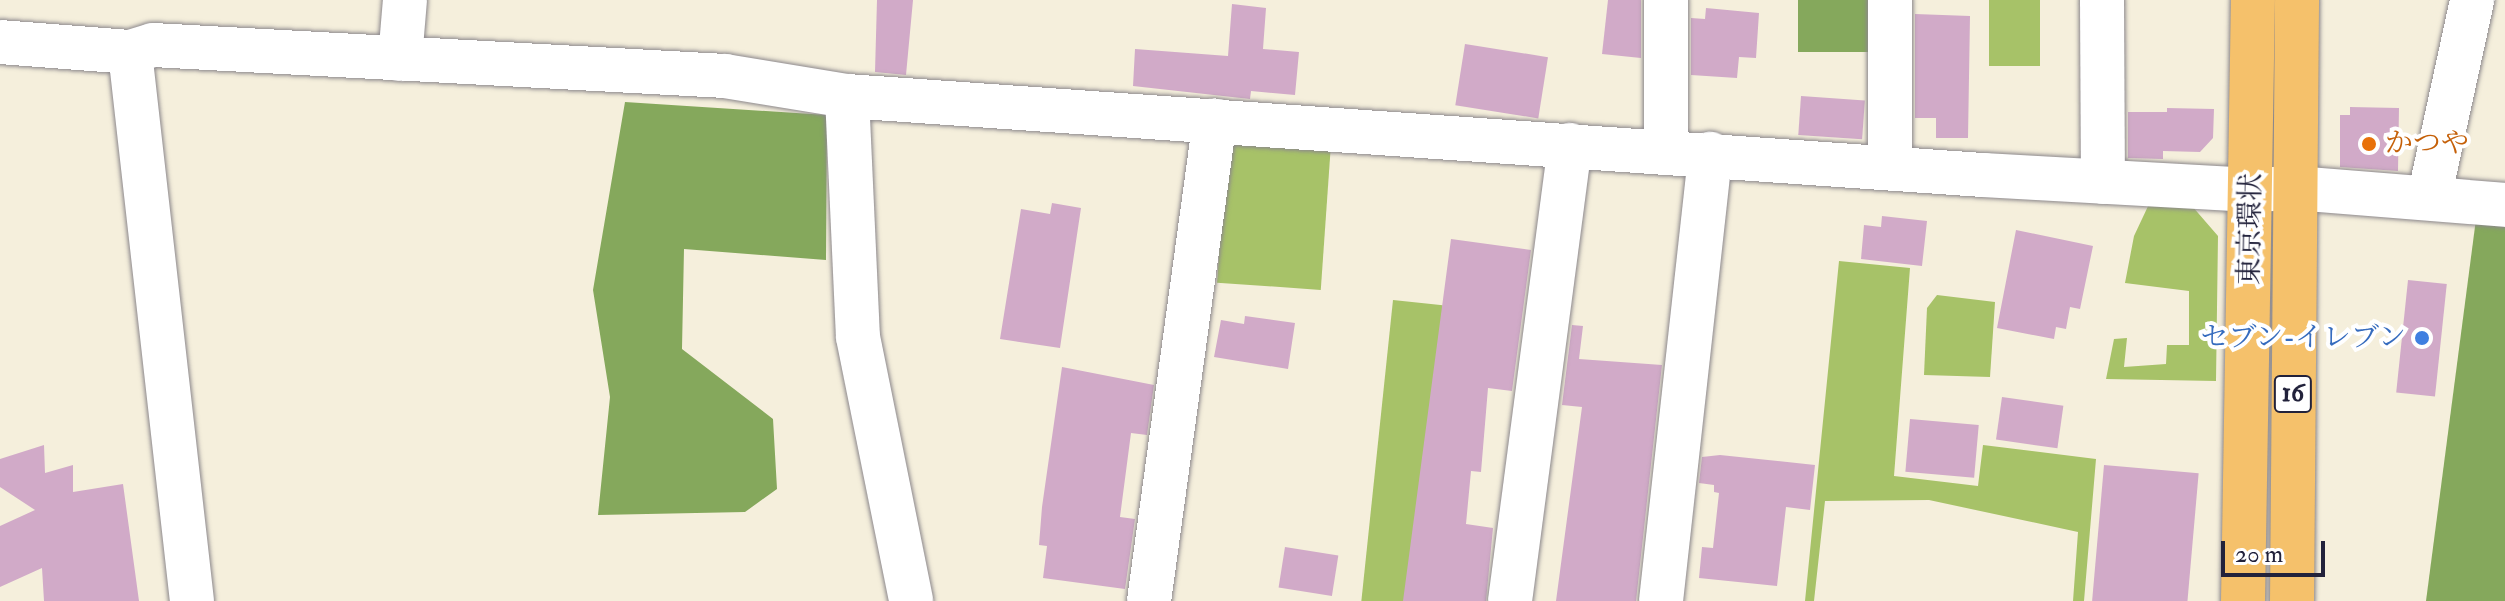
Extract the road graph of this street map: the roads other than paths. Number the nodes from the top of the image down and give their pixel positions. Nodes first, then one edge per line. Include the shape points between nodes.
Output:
1 (405, 0) edge
2 (1666, 0) edge
3 (1890, 0) edge
4 (2102, 0) edge
5 (2253, 0) edge
6 (2297, 0) edge
7 (2472, 0) edge
8 (0, 42) edge
9 (130, 52) junction
10 (400, 59) junction
11 (847, 96) junction
12 (1215, 121) junction
13 (1570, 145) junction
14 (1666, 151) junction
15 (1710, 154) junction
16 (1890, 168) junction
17 (2103, 182) junction
18 (2274, 189) junction
19 (2429, 198) junction
20 (2505, 205) edge
21 (192, 601) edge
22 (911, 601) edge
23 (1149, 601) edge
24 (1510, 601) edge
25 (1661, 601) edge
26 (2243, 601) edge
27 (2292, 601) edge

1 - 10 street
2 - 14 street
3 - 16 street
4 - 17 street
5 - 18 highway, 東京環状 / 16
6 - 18 highway, 東京環状 / 16
7 - 19 street
8 - 9 street
9 - 10 street via 153,45
9 - 21 street
10 - 11 street via 725,76
11 - 12 street
11 - 22 street via 858,337
12 - 13 street
12 - 23 street
13 - 14 street
13 - 24 street
14 - 15 street
15 - 16 street
15 - 25 street
16 - 17 street
17 - 18 street
18 - 19 street
18 - 26 highway, 東京環状 / 16
18 - 27 highway, 東京環状 / 16
19 - 20 street

